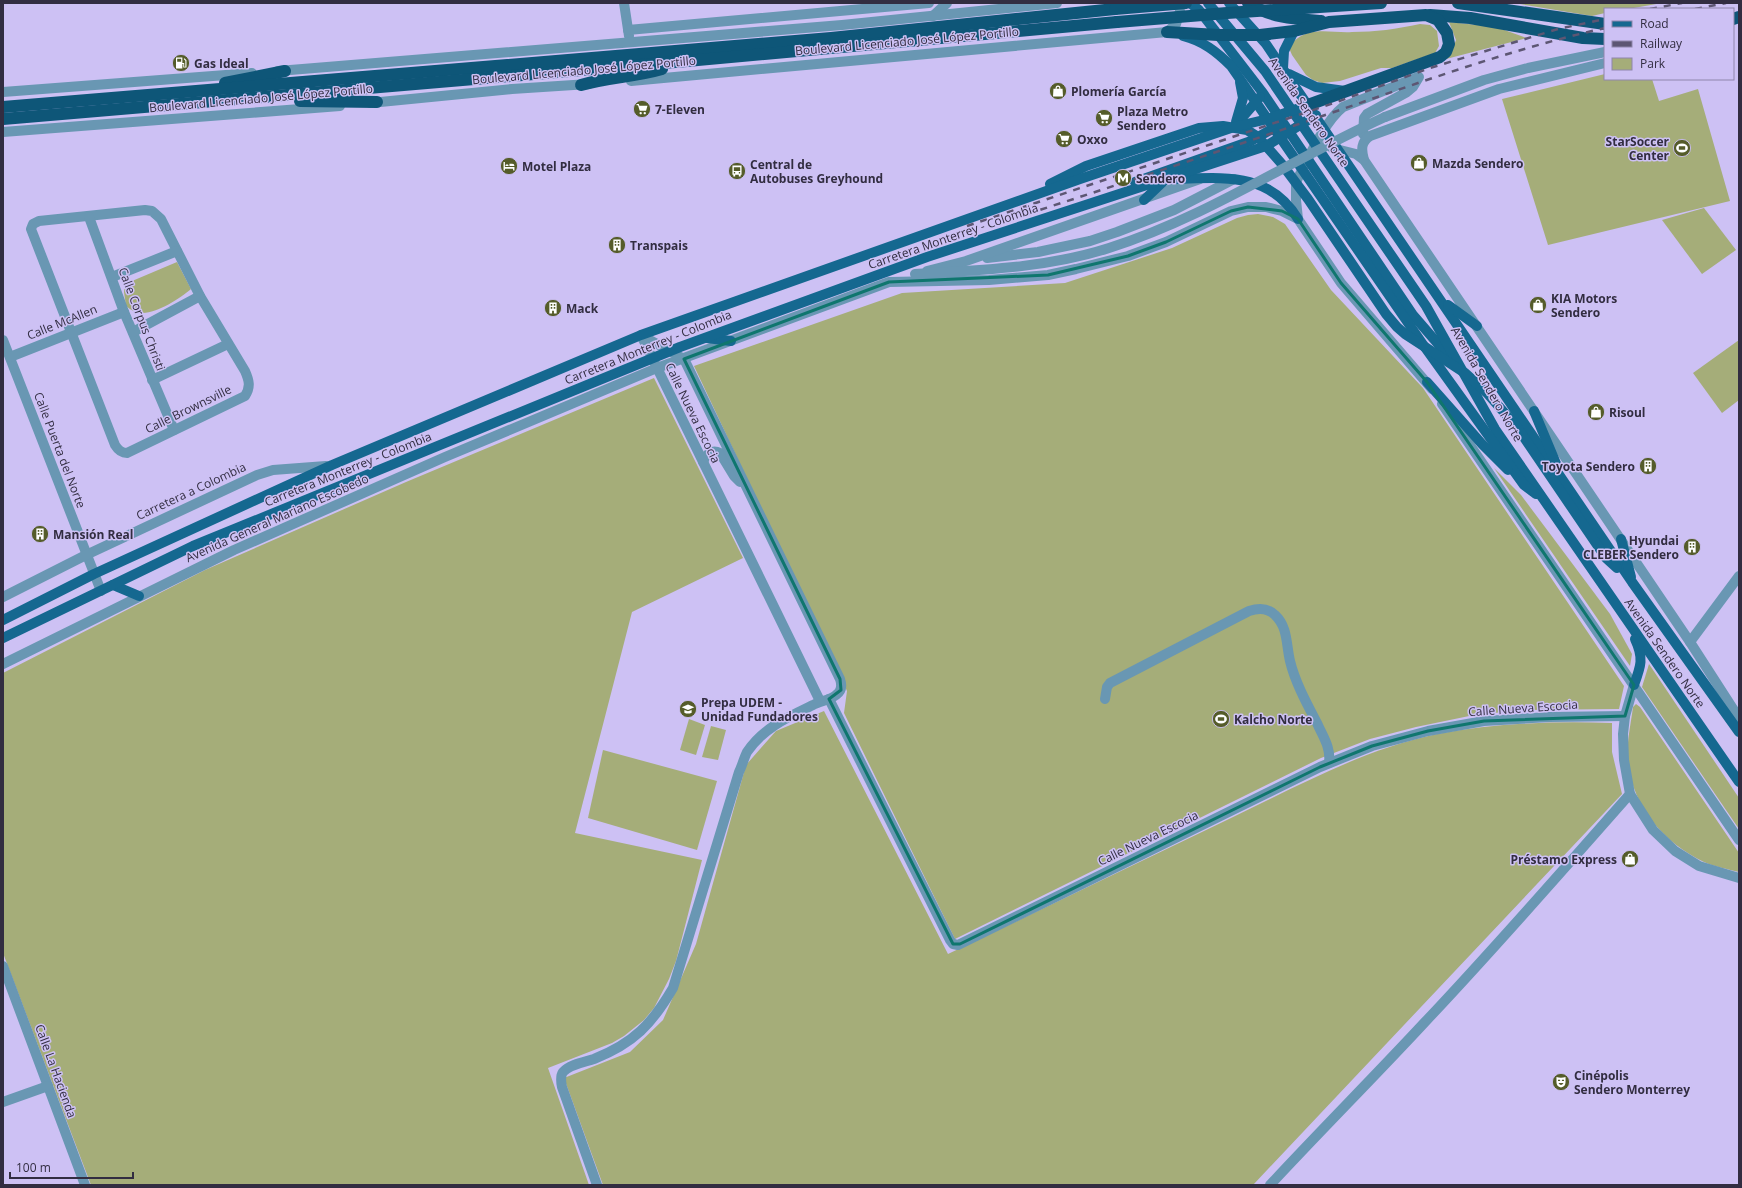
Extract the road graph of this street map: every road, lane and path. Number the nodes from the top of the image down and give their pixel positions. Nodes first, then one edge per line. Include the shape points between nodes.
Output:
1 (624, 3) edge
2 (930, 3) edge
3 (947, 3) edge
4 (1057, 3) edge
5 (1177, 3) edge
6 (1186, 3) edge
7 (1190, 3) edge
8 (1208, 3) edge
9 (1228, 3) edge
10 (1248, 3) edge
11 (1287, 3) edge
12 (1381, 3) edge
13 (1458, 3) edge
14 (1039, 4) edge
15 (1466, 4) edge
16 (1008, 6) edge
17 (804, 8) edge
18 (871, 8) junction
19 (1426, 15) junction
20 (932, 16) junction
21 (763, 17) junction
22 (1301, 19) junction
23 (871, 22) junction
24 (1329, 22) junction
25 (1604, 24) edge
26 (628, 30) junction
27 (1294, 31) junction
28 (764, 32) junction
29 (1167, 32) junction
30 (922, 35) junction
31 (1218, 35) junction
32 (1260, 35) junction
33 (1236, 36) junction
34 (1604, 39) edge
35 (630, 42) junction
36 (1604, 52) edge
37 (687, 61) junction
38 (1425, 63) junction
39 (1604, 63) edge
40 (1231, 66) junction
41 (1285, 70) junction
42 (285, 71) junction
43 (1265, 71) junction
44 (1418, 77) junction
45 (581, 85) junction
46 (1347, 91) junction
47 (3, 92) edge
48 (198, 92) junction
49 (1263, 93) junction
50 (258, 98) junction
51 (3, 99) edge
52 (377, 102) junction
53 (1257, 102) junction
54 (44, 103) junction
55 (1308, 104) junction
56 (3, 107) edge
57 (1292, 110) junction
58 (1316, 115) junction
59 (1268, 118) junction
60 (3, 119) edge
61 (1279, 122) junction
62 (1302, 124) junction
63 (1234, 127) junction
64 (1325, 129) junction
65 (3, 132) edge
66 (1285, 134) junction
67 (1258, 137) junction
68 (1365, 140) junction
69 (1316, 145) junction
70 (1266, 146) junction
71 (1338, 149) junction
72 (1308, 159) junction
73 (1364, 160) junction
74 (1303, 168) junction
75 (1234, 178) junction
76 (1166, 179) junction
77 (1202, 179) junction
78 (1296, 183) junction
79 (1105, 199) junction
80 (1144, 200) junction
81 (89, 216) junction
82 (1298, 219) junction
83 (177, 251) junction
84 (966, 261) junction
85 (915, 274) junction
86 (112, 277) junction
87 (889, 282) junction
88 (200, 296) junction
89 (1441, 300) junction
90 (124, 312) junction
91 (1477, 326) junction
92 (133, 332) junction
93 (71, 333) junction
94 (640, 335) junction
95 (705, 338) junction
96 (3, 340) edge
97 (731, 342) junction
98 (228, 344) junction
99 (1424, 346) junction
100 (670, 351) junction
101 (10, 357) junction
102 (652, 358) junction
103 (684, 358) junction
104 (657, 368) junction
105 (1461, 370) junction
106 (152, 380) junction
107 (1427, 382) junction
108 (1534, 411) junction
109 (174, 430) junction
110 (703, 462) junction
111 (332, 465) junction
112 (1563, 482) junction
113 (1524, 485) junction
114 (747, 488) junction
115 (1544, 500) junction
116 (1620, 539) junction
117 (86, 555) junction
118 (94, 574) junction
119 (1739, 576) edge
120 (1632, 583) junction
121 (113, 586) junction
122 (101, 591) junction
123 (139, 596) junction
124 (3, 597) edge
125 (1615, 603) junction
126 (3, 620) edge
127 (3, 638) edge
128 (1690, 642) junction
129 (3, 664) edge
130 (1634, 685) junction
131 (1105, 699) dead end
132 (825, 700) junction
133 (1625, 716) junction
134 (1739, 718) edge
135 (1739, 732) edge
136 (1329, 764) junction
137 (1739, 782) edge
138 (1630, 794) junction
139 (1739, 840) edge
140 (1739, 878) edge
141 (3, 966) edge
142 (48, 1086) junction
143 (3, 1102) edge
144 (84, 1185) edge
145 (597, 1185) edge
146 (1270, 1185) edge

1 - 26 street
2 - 18 street
3 - 20 street
4 - 14 street, Boulevard Licenciado José López Portillo
5 - 29 street via 1179,19
6 - 30 highway, bridge via 1115,9
7 - 31 main road
8 - 33 main road, Avenida Sendero Norte
9 - 32 main road, Avenida Sendero Norte
10 - 22 highway via 1271,14
11 - 22 highway via 1293,14
12 - 30 highway, bridge
13 - 15 highway
14 - 16 street, Boulevard Licenciado José López Portillo
15 - 25 highway
16 - 20 street, Boulevard Licenciado José López Portillo
17 - 18 street
17 - 21 street
18 - 23 street
19 - 24 highway
19 - 34 highway via 1457,16 1582,38
19 - 38 highway via 1438,20 1447,32 1449,44 1443,55
20 - 23 street, Boulevard Licenciado José López Portillo
21 - 26 street
21 - 28 street
22 - 24 highway
23 - 28 street, Boulevard Licenciado José López Portillo
24 - 27 highway
26 - 35 street
27 - 32 highway
27 - 41 main road via 1284,50
28 - 35 street, Boulevard Licenciado José López Portillo
29 - 31 highway
29 - 40 main road via 1208,46
29 - 45 street, Boulevard Licenciado José López Portillo
30 - 37 highway, Boulevard Licenciado José López Portillo
30 - 48 highway, Boulevard Licenciado José López Portillo
31 - 33 highway
31 - 49 main road
32 - 33 highway
32 - 41 main road, Avenida Sendero Norte
33 - 43 main road, Avenida Sendero Norte
35 - 42 street, Boulevard Licenciado José López Portillo
36 - 85 street, bridge via 1484,80 1385,116 1199,212 1108,249 1083,256 1008,268
37 - 45 highway via 657,71
37 - 50 highway, Boulevard Licenciado José López Portillo
38 - 44 street
38 - 46 highway
39 - 68 street via 1499,89 1408,121
40 - 53 main road
40 - 63 main road via 1241,85 1243,98
41 - 46 main road via 1316,87
41 - 55 main road, Avenida Sendero Norte
42 - 47 street, Boulevard Licenciado José López Portillo
42 - 48 highway via 250,77
43 - 49 main road
43 - 57 main road, Avenida Sendero Norte
44 - 64 street via 1344,107 1335,114
44 - 68 street via 1407,92 1367,114 1363,127
45 - 52 street, Boulevard Licenciado José López Portillo
46 - 55 highway
48 - 54 highway, Boulevard Licenciado José López Portillo
49 - 53 main road
49 - 61 main road
50 - 52 highway via 280,101
50 - 60 highway, Boulevard Licenciado José López Portillo
51 - 54 highway
52 - 65 street, Boulevard Licenciado José López Portillo
53 - 59 main road
53 - 63 main road
54 - 56 highway, Boulevard Licenciado José López Portillo
55 - 57 main road
55 - 58 main road, Avenida Sendero Norte
57 - 61 main road
57 - 62 main road, Avenida Sendero Norte
58 - 62 main road, Carretera Monterrey - Colombia
58 - 64 main road, Avenida Sendero Norte
59 - 61 main road
59 - 63 main road, Carretera Monterrey - Colombia
61 - 66 main road
61 - 67 main road
62 - 66 main road, Carretera Monterrey - Colombia
62 - 69 main road, Avenida Sendero Norte
63 - 67 main road via 1247,130
63 - 94 main road, Carretera Monterrey - Colombia
64 - 69 street
64 - 71 main road, Avenida Sendero Norte
66 - 70 main road, Carretera Monterrey - Colombia
66 - 72 main road
66 - 74 main road
67 - 70 main road
67 - 79 main road via 1125,186
68 - 73 street via 1362,151
69 - 71 street
69 - 72 street
69 - 105 main road, Avenida Sendero Norte via 1426,306
70 - 76 main road, Carretera Monterrey - Colombia
70 - 78 main road
71 - 73 street via 1359,155
71 - 89 main road, Avenida Sendero Norte
72 - 74 street
72 - 105 main road via 1413,315
73 - 91 street
74 - 78 street
74 - 99 main road
75 - 77 main road
75 - 82 main road via 1258,183 1273,192 1287,204
75 - 84 street via 1174,210 1097,239 1038,252
76 - 77 main road
76 - 79 main road, Carretera Monterrey - Colombia
76 - 80 main road
77 - 80 street
78 - 82 street
78 - 99 main road via 1386,314 1405,334
79 - 95 main road, Carretera Monterrey - Colombia via 920,260
80 - 84 street
81 - 83 street, Calle Brownsville via 152,211 161,219
81 - 86 street, Calle Corpus Christi
81 - 93 street, Calle Brownsville via 39,220 31,226
82 - 87 street, Avenida General Mariano Escobedo via 1266,207 1248,207 1231,211 1166,242 1128,256 1048,275 988,280
82 - 107 street via 1341,283
83 - 86 street
83 - 88 street, Calle Brownsville
84 - 85 street
85 - 87 street
86 - 90 street, Calle Corpus Christi
87 - 97 street, Avenida General Mariano Escobedo
88 - 92 street
88 - 98 street, Calle Brownsville
89 - 91 main road
89 - 112 main road, Avenida Sendero Norte
90 - 92 street, Calle Corpus Christi
90 - 93 street, Calle McAllen
91 - 108 street
92 - 106 street, Calle Corpus Christi
93 - 101 street, Calle McAllen
93 - 109 street, Calle Brownsville via 118,450 127,453
94 - 100 street, Calle Nueva Escocia
94 - 102 street, Calle Nueva Escocia
94 - 111 main road, Carretera Monterrey - Colombia
95 - 97 main road
95 - 100 main road, Carretera Monterrey - Colombia
96 - 101 street, Calle Puerta del Norte
97 - 103 street, Avenida General Mariano Escobedo
98 - 106 street
98 - 109 street, Calle Brownsville via 249,379 249,390 245,396
99 - 105 main road
99 - 113 main road
100 - 102 main road, Carretera Monterrey - Colombia
100 - 103 street, Calle Nueva Escocia
101 - 117 street, Calle Puerta del Norte
102 - 104 street, Calle Nueva Escocia
102 - 121 main road, Carretera Monterrey - Colombia via 193,546
103 - 104 street, Avenida General Mariano Escobedo
103 - 114 street, Calle Nueva Escocia
104 - 110 street, Calle Nueva Escocia
104 - 123 street, Avenida General Mariano Escobedo via 445,457 234,550
105 - 115 main road, Avenida Sendero Norte via 1495,429
105 - 120 main road via 1487,392 1517,427 1606,558
106 - 109 street, Calle Corpus Christi
107 - 113 main road via 1487,449
107 - 130 street
108 - 112 main road
108 - 116 street
110 - 114 street via 708,453 720,453 734,476
110 - 132 street, Calle Nueva Escocia
111 - 117 street, Carretera a Colombia via 273,470 257,475
111 - 118 main road, Carretera Monterrey - Colombia
112 - 120 main road, Avenida Sendero Norte
113 - 115 main road
114 - 132 street, Calle Nueva Escocia via 840,679 841,687 837,695
115 - 125 main road, Avenida Sendero Norte
116 - 120 main road
116 - 128 street
117 - 118 street, Calle Puerta del Norte
117 - 124 street, Carretera a Colombia
118 - 122 street, Calle Puerta del Norte
118 - 126 main road, Carretera Monterrey - Colombia
119 - 128 street
120 - 135 main road, Avenida Sendero Norte
121 - 122 main road, Carretera Monterrey - Colombia
121 - 123 main road
122 - 127 main road, Carretera Monterrey - Colombia
123 - 129 street, Avenida General Mariano Escobedo
125 - 130 main road via 1641,656 1640,669
125 - 137 main road, Avenida Sendero Norte
128 - 134 street
130 - 133 street
130 - 139 street
131 - 136 street via 1110,683 1249,611 1267,610 1281,622 1296,677 1330,750
132 - 136 street, Calle Nueva Escocia via 950,940 955,945
132 - 145 street via 776,722 747,753 673,988 661,1008 642,1031 628,1042 572,1066 562,1076 562,1087
133 - 136 street, Calle Nueva Escocia via 1484,721 1428,731 1379,744
133 - 138 street via 1624,760
138 - 140 street via 1653,830 1675,851 1699,866
138 - 146 street via 1425,1022
141 - 142 street, Calle La Hacienda
142 - 143 street
142 - 144 street, Calle La Hacienda

